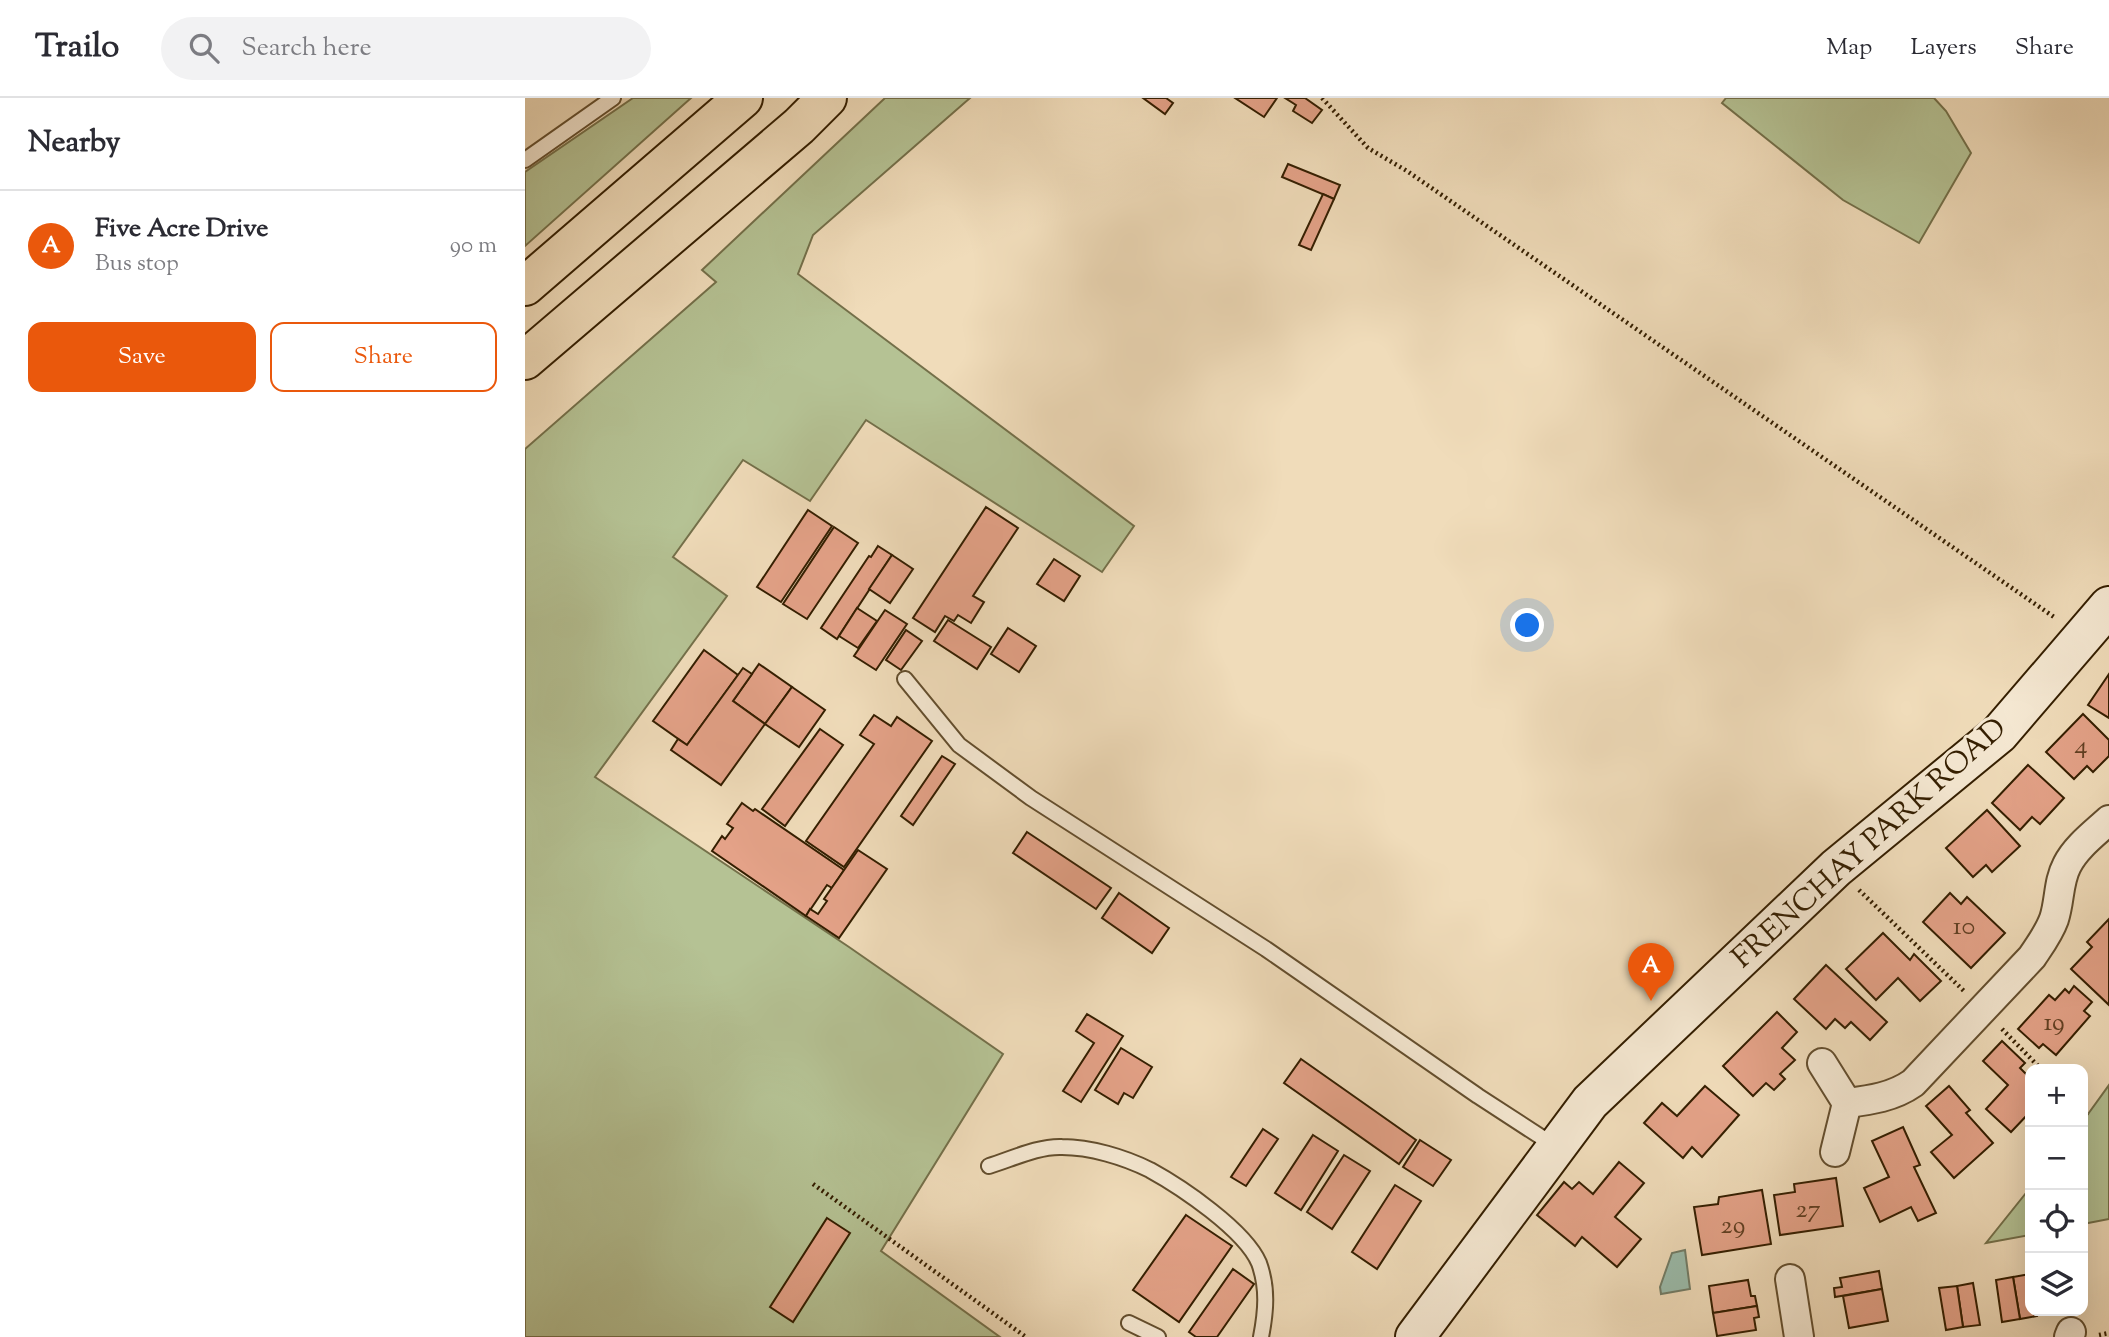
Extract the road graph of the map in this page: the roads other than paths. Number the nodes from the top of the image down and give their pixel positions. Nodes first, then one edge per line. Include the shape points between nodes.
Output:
1 (614, 98) edge
2 (743, 98) edge
3 (827, 98) edge
4 (525, 160) edge
5 (525, 286) edge
6 (525, 359) edge
7 (2109, 606) edge
8 (905, 678) dead end
9 (2109, 820) edge
10 (1822, 1063) dead end
11 (1847, 1103) junction
12 (1556, 1147) junction
13 (1835, 1153) dead end
14 (989, 1166) dead end
15 (1790, 1279) dead end
16 (1129, 1323) dead end
17 (1158, 1337) edge
18 (1261, 1337) edge
19 (1415, 1337) edge
20 (1799, 1337) edge

1 - 4 lane
2 - 5 highway
3 - 6 highway
7 - 12 main road, FRENCHAY PARK ROAD via 1999,734 1836,868 1590,1102
8 - 12 lane via 959,745 1031,798 1266,949
9 - 11 street via 2067,865 2055,918 2032,957 1901,1092
10 - 11 street
11 - 13 street
12 - 19 main road, FRENCHAY PARK ROAD
14 - 18 lane via 1060,1146 1098,1152 1149,1169 1216,1214 1258,1261 1266,1307
15 - 20 street
16 - 17 lane

